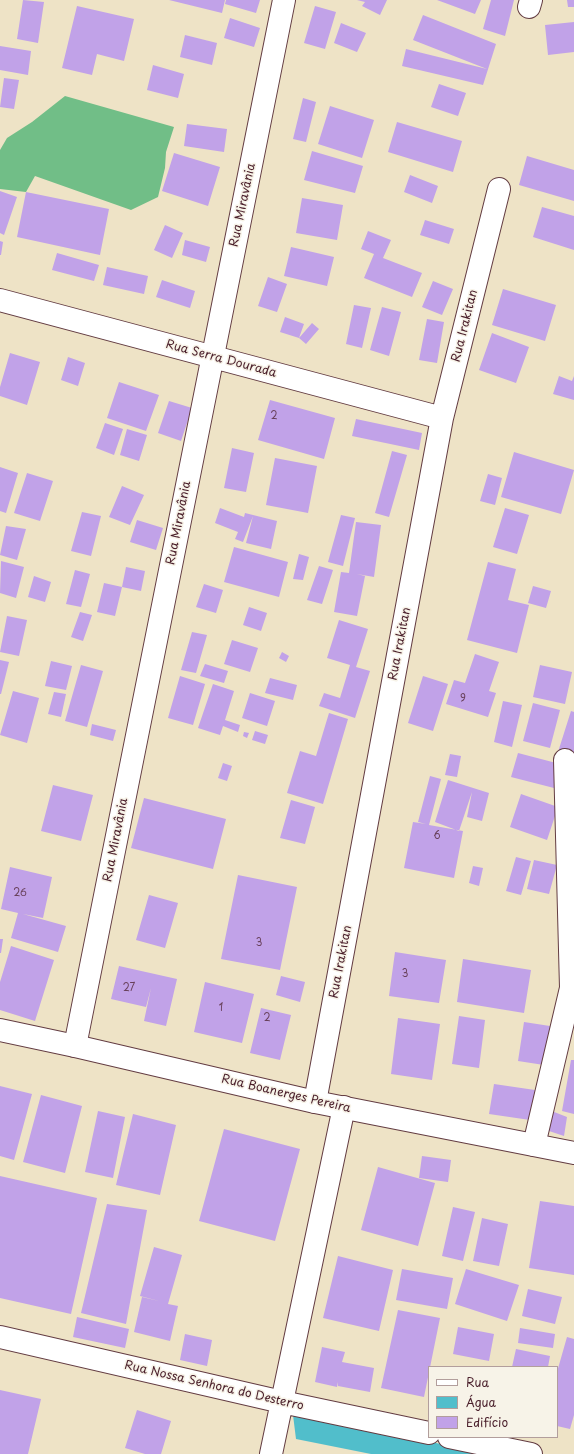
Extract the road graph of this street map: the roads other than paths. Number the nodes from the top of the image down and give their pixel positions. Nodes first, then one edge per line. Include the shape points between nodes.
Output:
1 (284, 0) edge
2 (499, 189) dead end
3 (0, 300) edge
4 (212, 357) junction
5 (442, 418) junction
6 (565, 760) dead end
7 (0, 1030) edge
8 (75, 1046) junction
9 (315, 1102) junction
10 (344, 1107) junction
11 (534, 1145) junction
12 (574, 1153) edge
13 (0, 1337) edge
14 (282, 1402) junction
15 (428, 1433) edge
16 (454, 1438) edge
17 (271, 1454) edge
18 (531, 1454) edge

1 - 4 street, Rua Miravânia
2 - 5 street, Rua Irakitan
3 - 4 street, Rua Serra Dourada
4 - 5 street, Rua Serra Dourada
4 - 8 street, Rua Miravânia
5 - 9 street, Rua Irakitan
6 - 11 street via 571,988
7 - 8 street, Rua Boanerges Pereira
8 - 9 street, Rua Boanerges Pereira
9 - 10 street, Rua Boanerges Pereira
10 - 11 street, Rua Boanerges Pereira
10 - 14 street
11 - 12 street, Rua Boanerges Pereira
13 - 14 street, Rua Nossa Senhora do Desterro
14 - 15 street, Rua Nossa Senhora do Desterro
14 - 17 street
16 - 18 street

